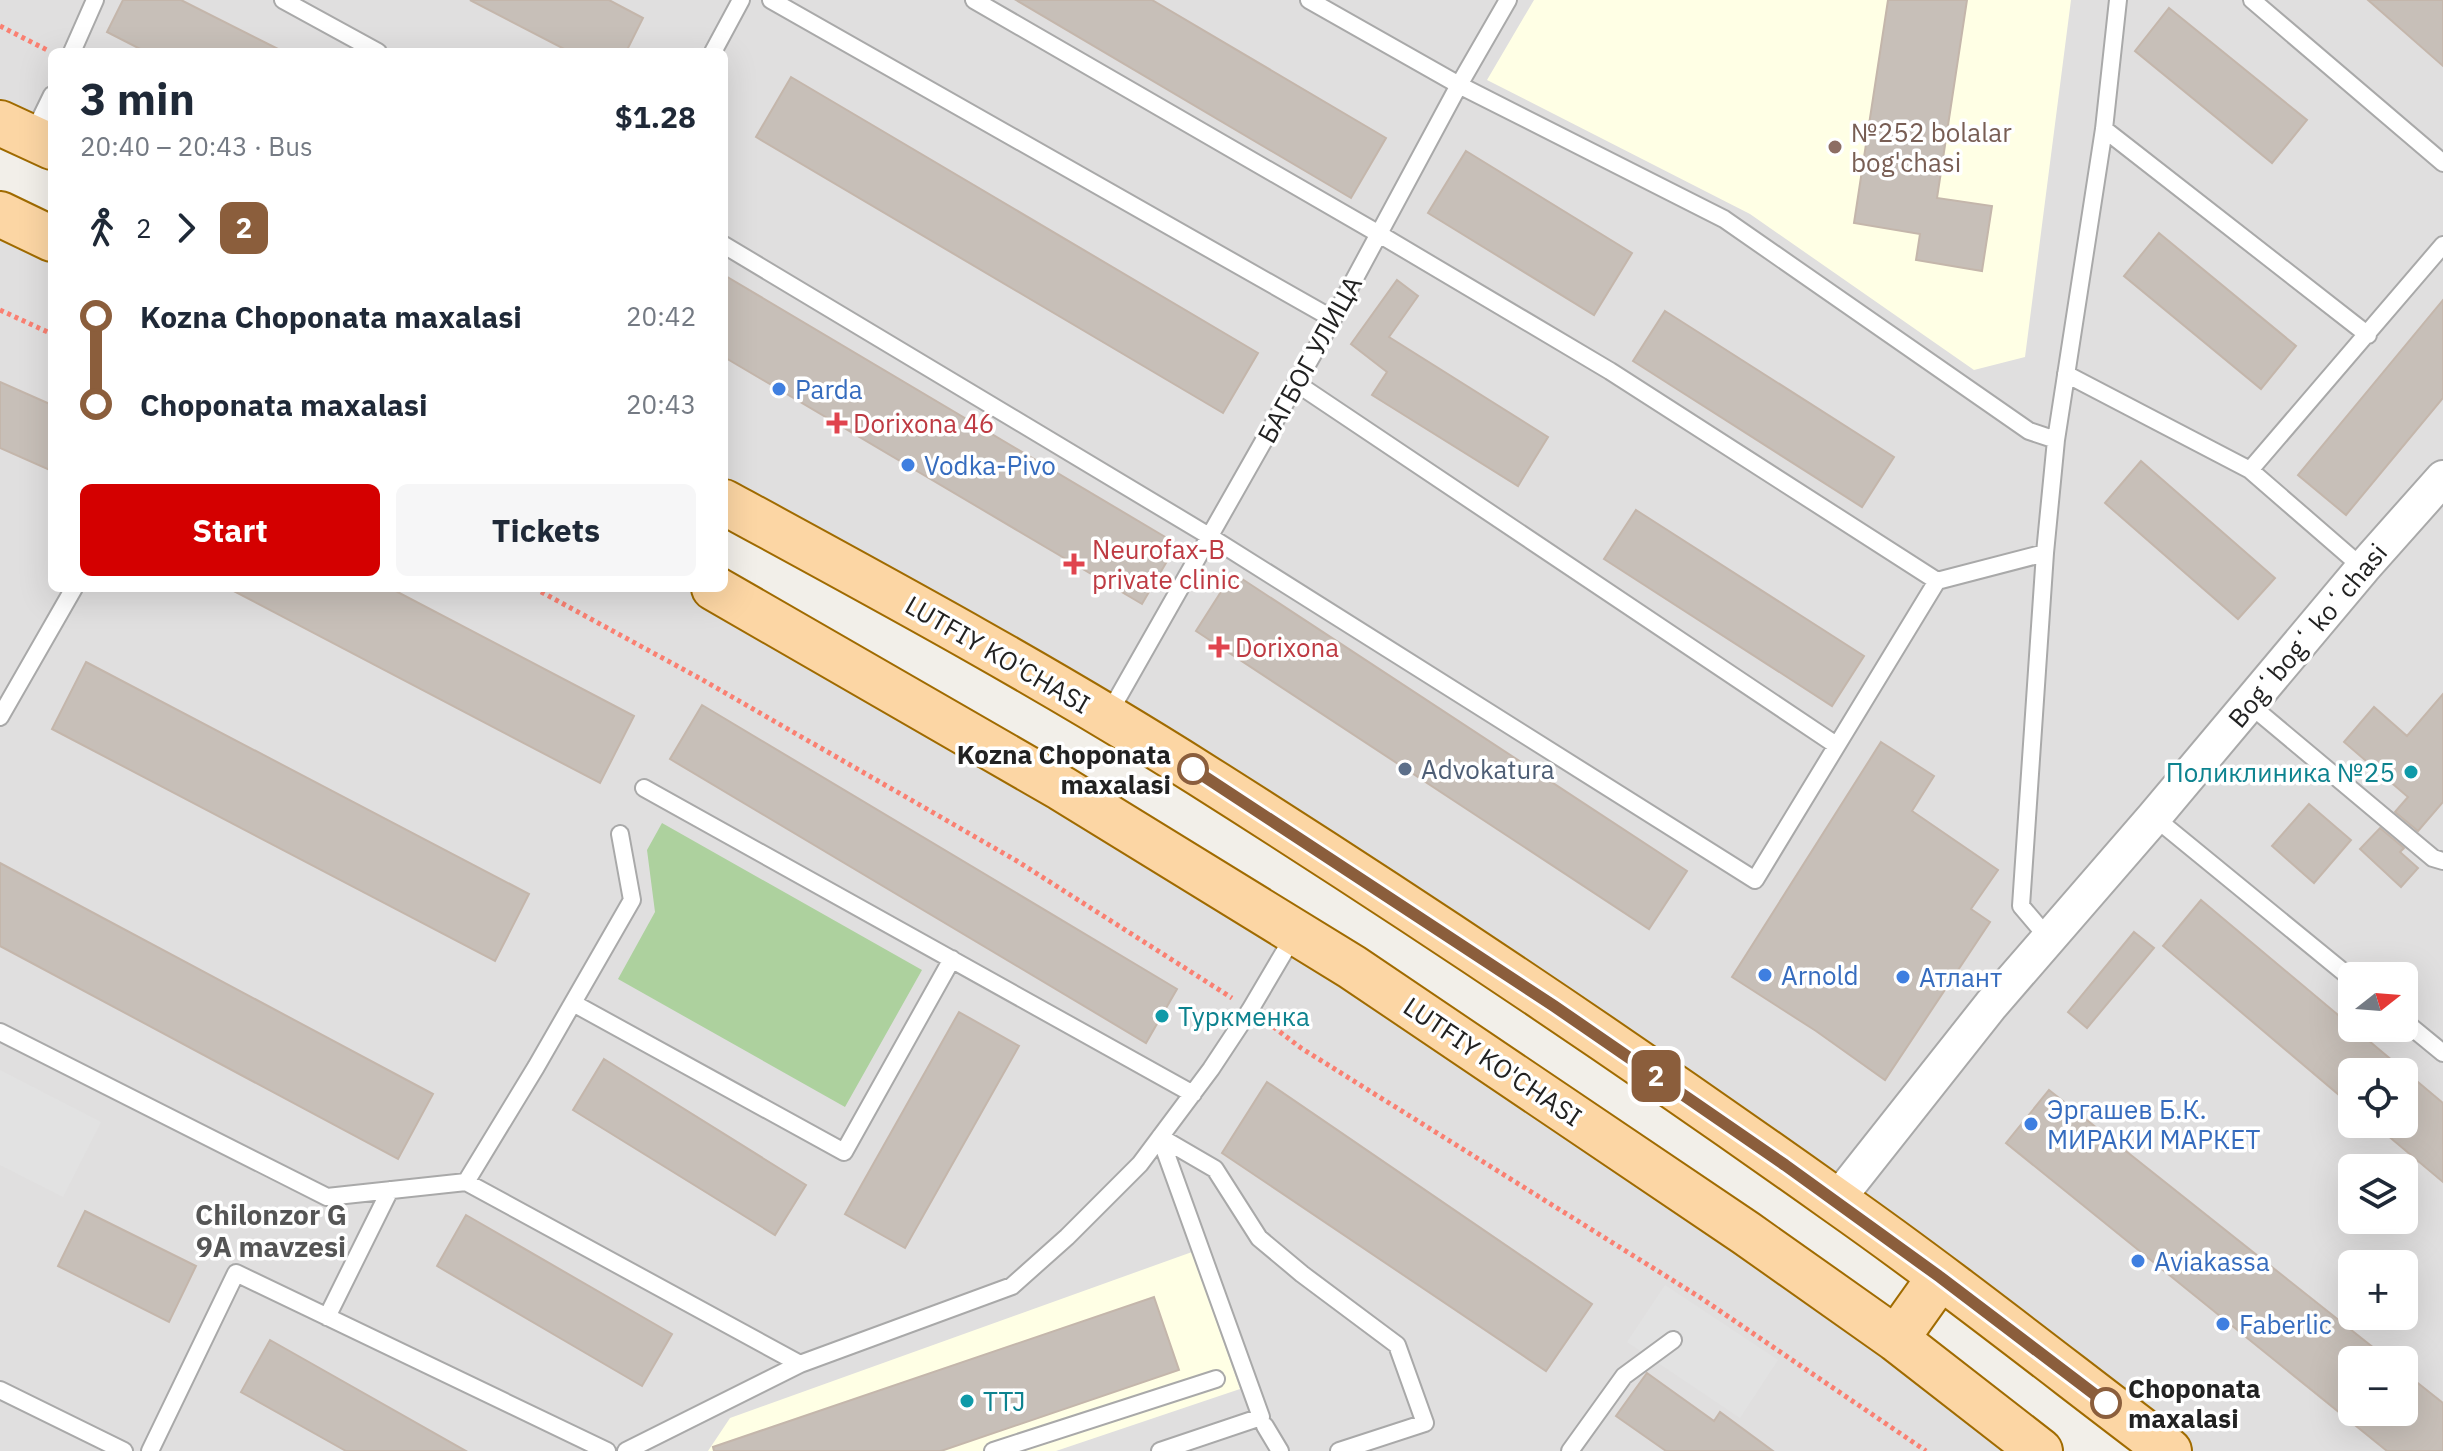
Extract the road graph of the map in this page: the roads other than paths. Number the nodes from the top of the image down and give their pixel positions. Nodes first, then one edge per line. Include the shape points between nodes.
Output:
1 (95, 0) edge
2 (283, 0) edge
3 (741, 0) edge
4 (771, 0) edge
5 (974, 0) edge
6 (1309, 0) edge
7 (1508, 0) edge
8 (2118, 0) edge
9 (2252, 0) edge
10 (74, 48) edge
11 (371, 48) edge
12 (715, 48) edge
13 (1459, 85) junction
14 (48, 102) edge
15 (2104, 129) junction
16 (28, 136) edge
17 (2443, 163) edge
18 (0, 214) edge
19 (1379, 234) junction
20 (48, 237) edge
21 (2443, 245) edge
22 (728, 247) edge
23 (1333, 319) junction
24 (2368, 335) junction
25 (2066, 374) junction
26 (1296, 383) junction
27 (2056, 440) junction
28 (2250, 470) junction
29 (2443, 478) edge
30 (728, 504) edge
31 (1209, 536) junction
32 (2045, 553) junction
33 (2363, 568) junction
34 (1937, 581) junction
35 (72, 592) edge
36 (721, 592) edge
37 (2249, 704) junction
38 (0, 717) edge
39 (1107, 717) junction
40 (1836, 745) junction
41 (644, 788) dead end
42 (2154, 817) junction
43 (620, 834) dead end
44 (2443, 861) edge
45 (1297, 931) junction
46 (2049, 939) junction
47 (952, 959) junction
48 (2338, 968) edge
49 (573, 1003) junction
50 (0, 1032) edge
51 (2418, 1032) edge
52 (2443, 1053) edge
53 (1193, 1094) junction
54 (1160, 1137) junction
55 (466, 1182) junction
56 (390, 1190) junction
57 (1836, 1201) junction
58 (1940, 1277) junction
59 (327, 1317) junction
60 (1896, 1339) junction
61 (1673, 1340) dead end
62 (800, 1364) junction
63 (1216, 1379) dead end
64 (0, 1390) edge
65 (1265, 1426) dead end
66 (124, 1451) edge
67 (150, 1451) edge
68 (607, 1451) edge
69 (626, 1451) edge
70 (993, 1451) edge
71 (1160, 1451) edge
72 (1280, 1451) edge
73 (1339, 1451) edge
74 (1570, 1451) edge
75 (2040, 1451) edge
76 (2169, 1451) edge

1 - 10 lane
2 - 11 lane
3 - 12 lane
4 - 23 lane
5 - 19 lane
6 - 13 lane
7 - 13 lane, БАГБОГ УЛИЦА
8 - 15 lane
9 - 17 lane
13 - 19 lane, БАГБОГ УЛИЦА
13 - 27 lane via 1724,219 2029,431
14 - 16 lane
15 - 24 lane
15 - 25 lane
18 - 20 main road
19 - 23 lane, БАГБОГ УЛИЦА
19 - 34 lane via 1610,371
21 - 24 lane
22 - 31 lane
23 - 26 lane, БАГБОГ УЛИЦА
24 - 28 lane
25 - 27 lane
25 - 28 lane
26 - 31 lane, БАГБОГ УЛИЦА
26 - 40 lane
27 - 32 lane
28 - 33 lane
29 - 33 street, Bogʻbogʻ koʻchasi
30 - 39 main road, LUTFIY KO'CHASI
31 - 39 lane, БАГБОГ УЛИЦА
31 - 40 lane via 1755,880
32 - 34 lane
32 - 46 lane via 2021,906
33 - 37 street, Bogʻbogʻ koʻchasi
34 - 40 lane
35 - 38 lane
36 - 45 main road, LUTFIY KO'CHASI
37 - 42 street, Bogʻbogʻ koʻchasi
37 - 44 lane
39 - 57 main road, LUTFIY KO'CHASI via 1541,997
41 - 47 lane
42 - 46 street, Bogʻbogʻ koʻchasi
42 - 48 lane
43 - 49 lane via 632,900
45 - 53 lane
45 - 60 main road, LUTFIY KO'CHASI
46 - 57 street, Bogʻbogʻ koʻchasi
47 - 49 lane via 844,1152
47 - 53 lane
49 - 55 lane
50 - 56 lane via 327,1197
51 - 52 lane
53 - 54 lane
54 - 62 lane via 1140,1164 1012,1286
54 - 71 lane via 1261,1417
54 - 73 lane via 1215,1169 1259,1238 1397,1345 1425,1423
55 - 56 lane
55 - 62 lane
56 - 59 lane
57 - 58 main road, LUTFIY KO'CHASI
58 - 60 main road
58 - 76 main road, LUTFIY KO'CHASI
59 - 67 lane via 236,1273
59 - 68 lane
60 - 75 main road, LUTFIY KO'CHASI
61 - 74 lane via 1624,1376
62 - 69 lane
63 - 70 lane
64 - 66 lane
65 - 72 lane

